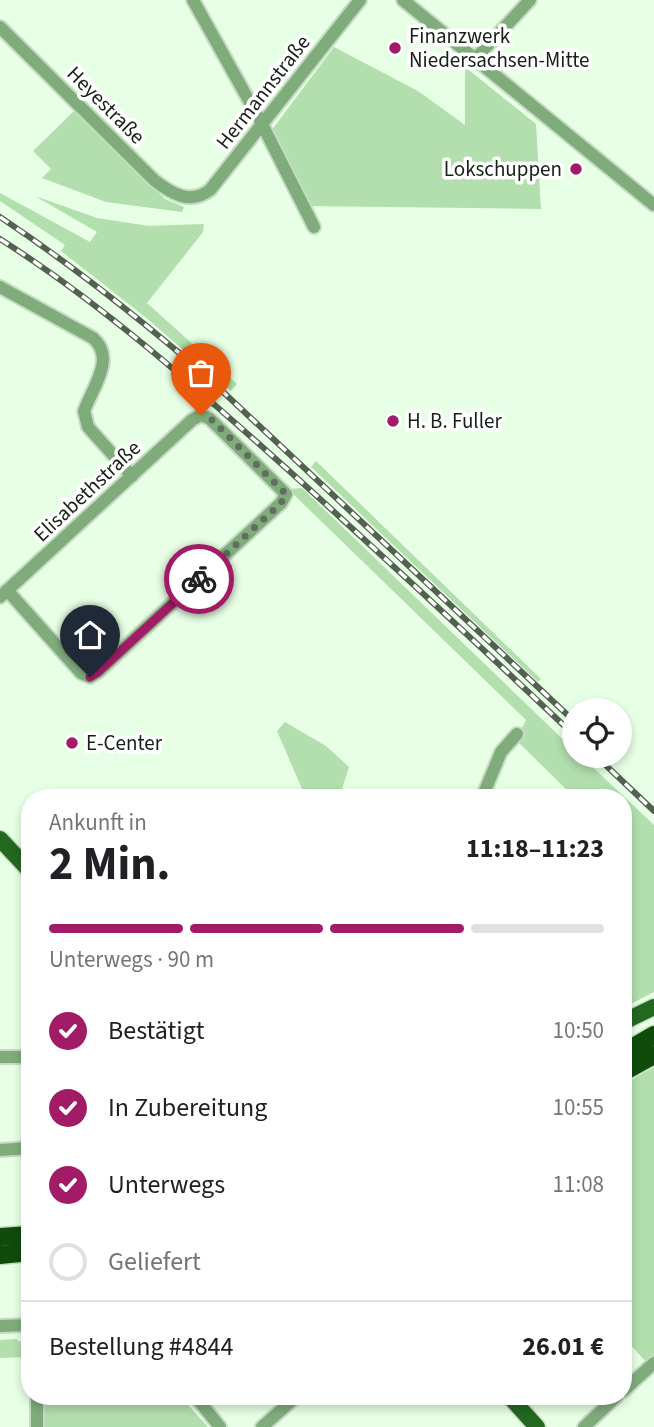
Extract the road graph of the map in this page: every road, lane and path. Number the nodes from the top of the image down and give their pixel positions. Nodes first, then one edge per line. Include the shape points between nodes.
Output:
1 (193, 0) edge
2 (360, 0) edge
3 (403, 0) edge
4 (530, 0) edge
5 (0, 27) edge
6 (476, 58) junction
7 (262, 124) junction
8 (191, 199) joint
9 (654, 205) edge
10 (314, 227) dead end
11 (0, 287) edge
12 (132, 476) junction
13 (4, 594) edge
14 (517, 734) dead end
15 (486, 789) edge
16 (0, 839) edge
17 (21, 862) edge
18 (654, 1007) edge
19 (632, 1018) edge
20 (654, 1035) edge
21 (632, 1048) edge
22 (654, 1055) edge
23 (0, 1058) edge
24 (21, 1058) edge
25 (632, 1067) edge
26 (21, 1149) edge
27 (0, 1150) edge
28 (21, 1236) edge
29 (0, 1237) edge
30 (21, 1244) edge
31 (0, 1246) edge
32 (21, 1253) edge
33 (0, 1255) edge
34 (21, 1325) edge
35 (0, 1326) edge
36 (654, 1363) edge
37 (632, 1383) edge
38 (37, 1405) edge
39 (202, 1405) edge
40 (287, 1405) edge
41 (517, 1405) edge
42 (607, 1405) edge
43 (37, 1427) edge
44 (220, 1427) edge
45 (262, 1427) edge
46 (537, 1427) edge
47 (584, 1427) edge

1 - 7 street
2 - 7 street, Hermannstraße
3 - 6 street
4 - 6 street
5 - 8 street, Heyestraße via 154,180
6 - 9 street
7 - 8 street, Hermannstraße via 210,190
7 - 10 street
11 - 12 street via 101,345 103,365 84,418
12 - 13 street, Elisabethstraße
12 - 13 street, Elisabethstraße via 201,415 210,418 286,494 90,677
14 - 15 street via 502,752
16 - 17 main road
18 - 19 main road
20 - 21 highway
22 - 25 highway
23 - 24 street
26 - 27 street
28 - 29 highway
30 - 31 main road
32 - 33 highway
34 - 35 street
36 - 37 street
38 - 43 street
39 - 44 street
40 - 45 street
41 - 46 main road
42 - 47 street

